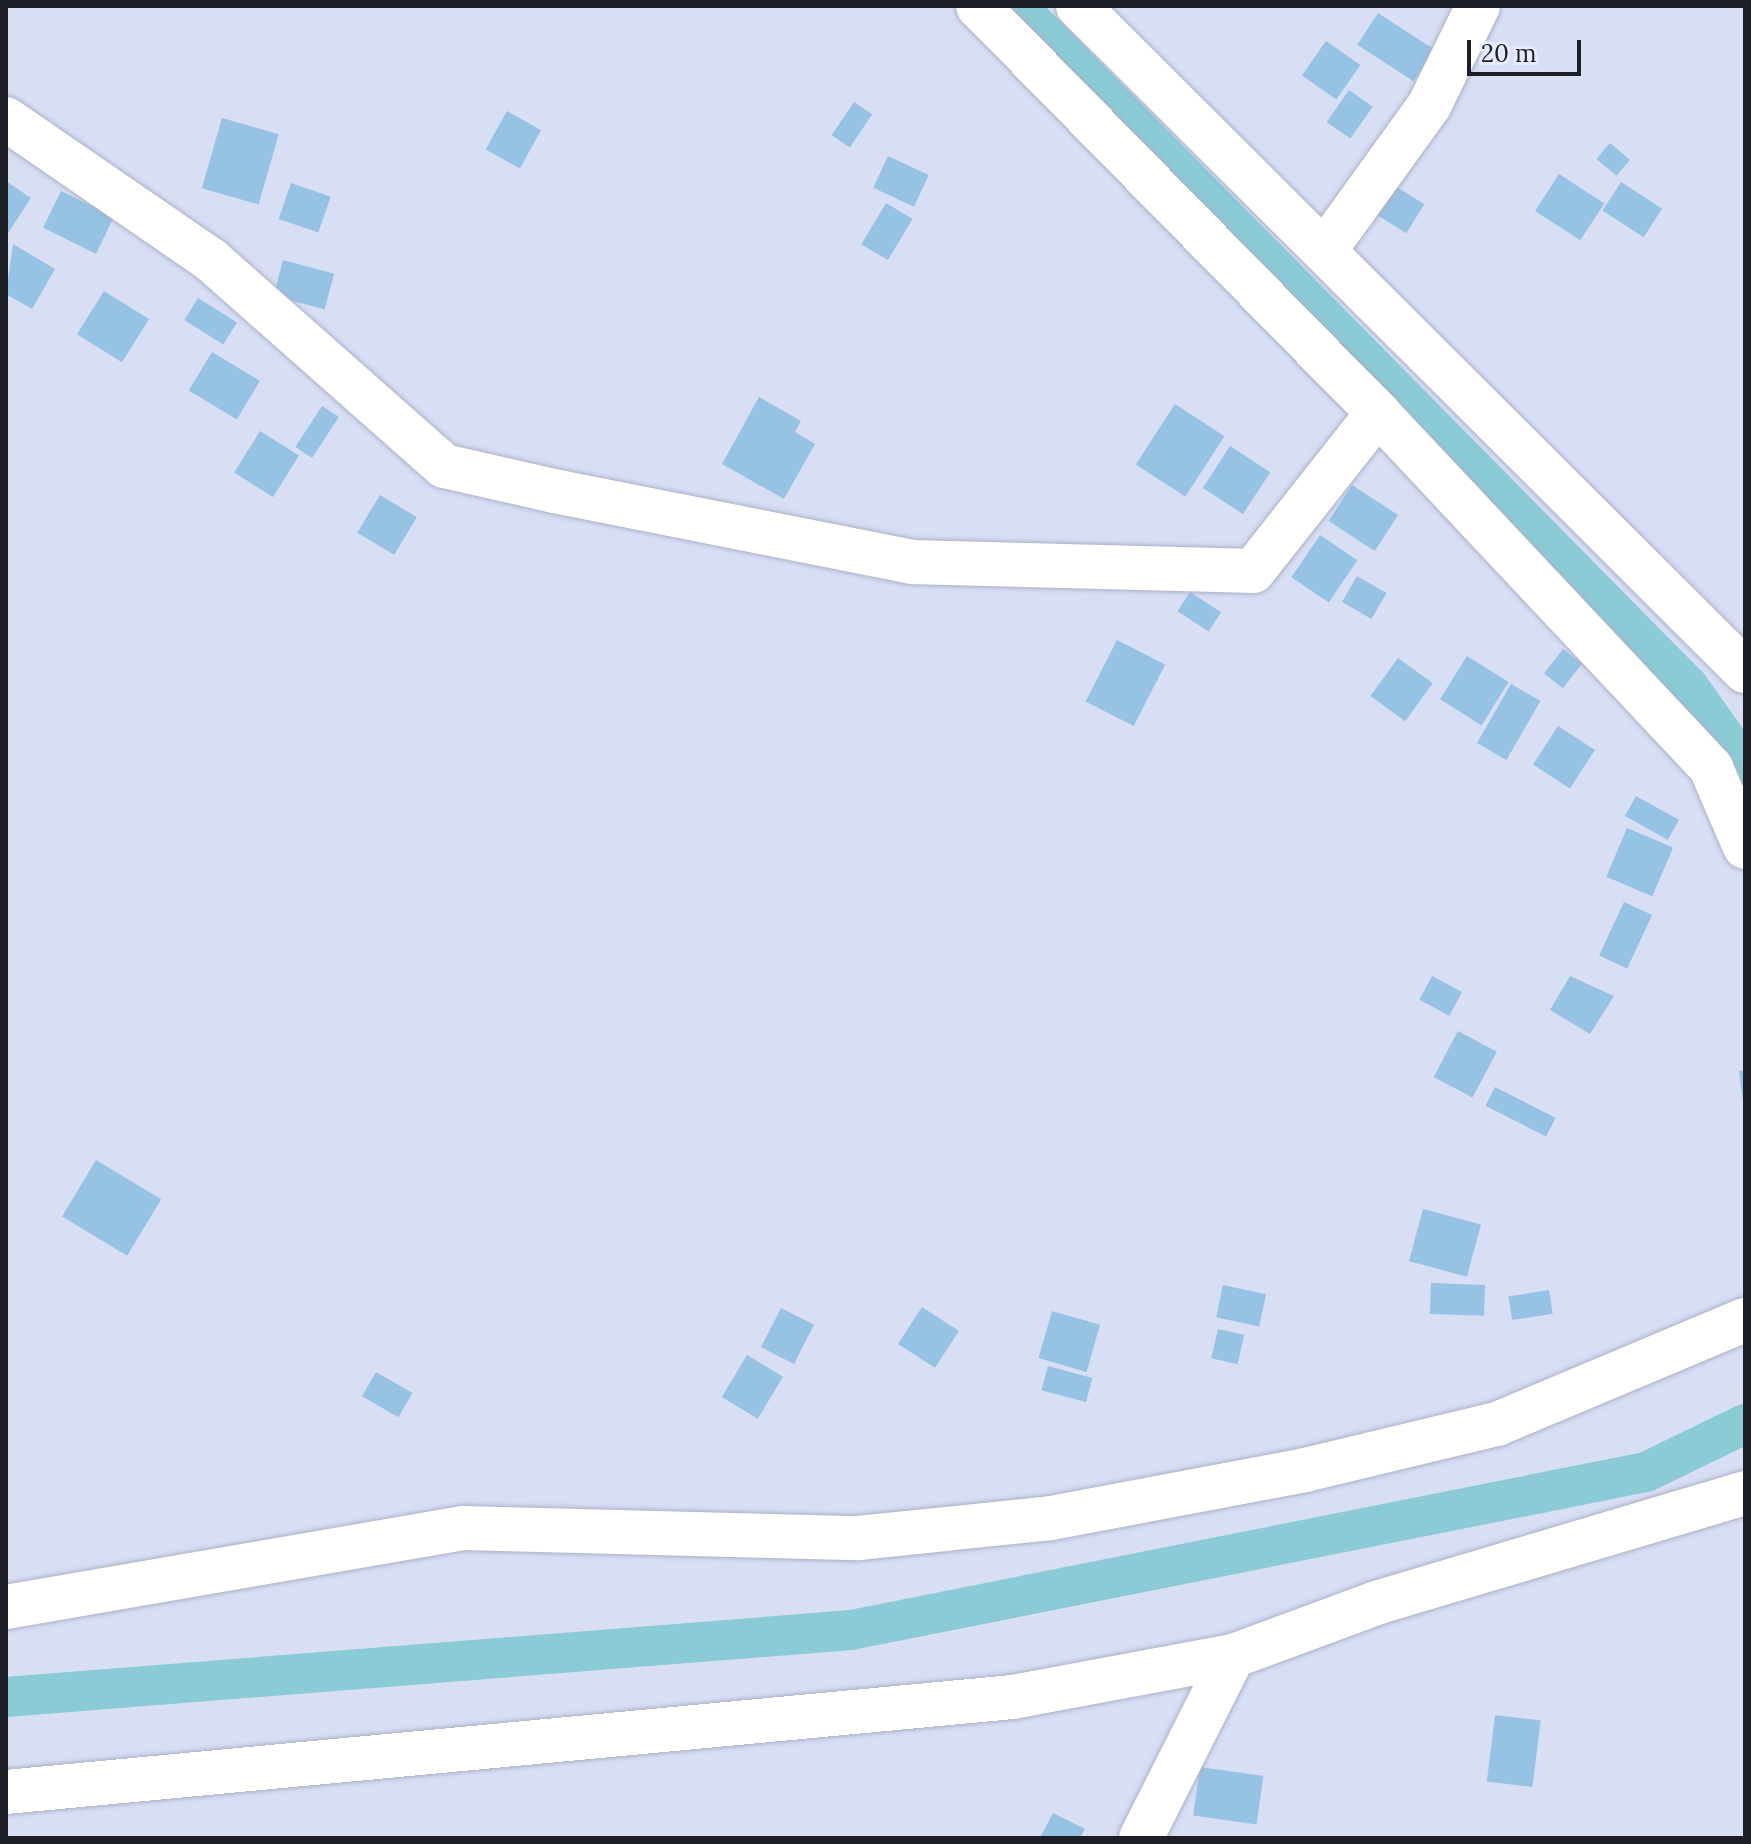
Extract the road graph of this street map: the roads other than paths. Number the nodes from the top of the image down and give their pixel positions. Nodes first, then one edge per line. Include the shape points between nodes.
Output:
1 (978, 6) edge
2 (1078, 6) edge
3 (1478, 6) edge
4 (6, 119) edge
5 (1325, 250) junction
6 (1378, 413) junction
7 (1745, 671) edge
8 (1745, 847) edge
9 (1745, 1320) edge
10 (1745, 1493) edge
11 (6, 1607) edge
12 (1233, 1656) junction
13 (6, 1792) edge
14 (1141, 1838) edge

1 - 6 street
2 - 5 street
3 - 5 street via 1429,106
4 - 6 street via 210,259 444,466 554,491 913,562 1253,571
5 - 7 street
6 - 8 street via 1711,768
9 - 11 street via 1497,1424 1305,1470 1051,1518 858,1538 463,1528
10 - 12 street via 1376,1603
12 - 13 street via 1012,1697
12 - 14 street

